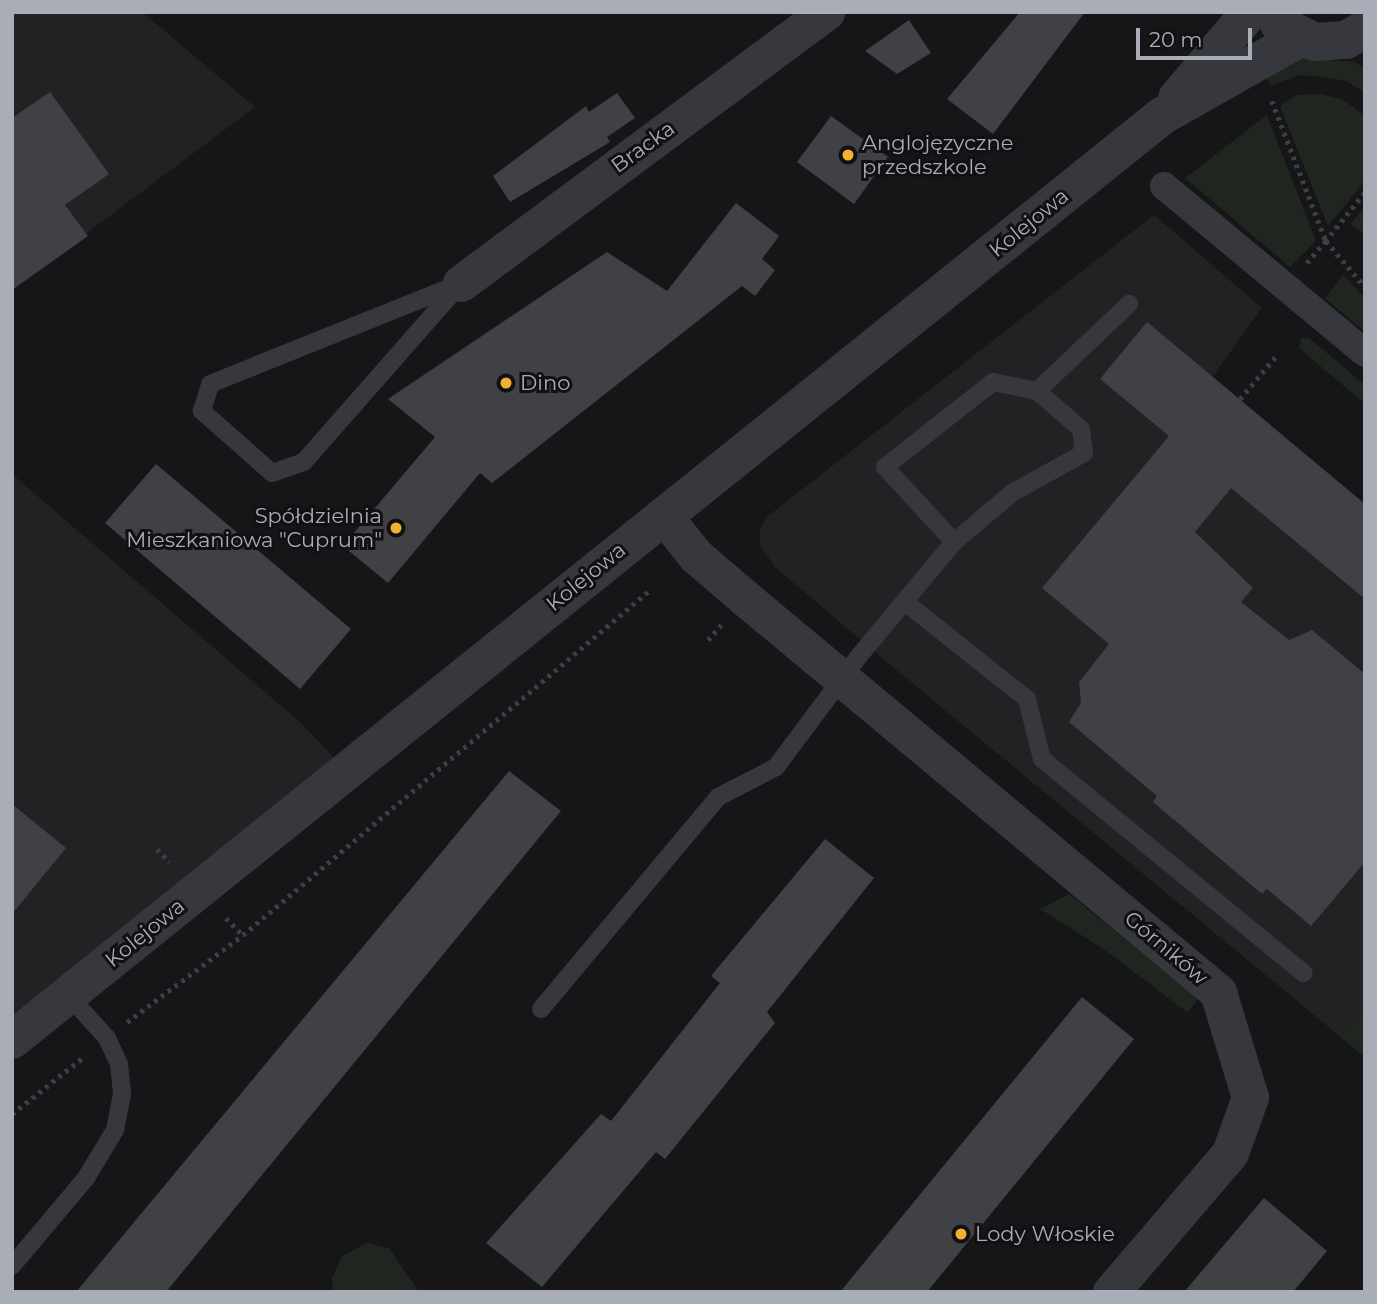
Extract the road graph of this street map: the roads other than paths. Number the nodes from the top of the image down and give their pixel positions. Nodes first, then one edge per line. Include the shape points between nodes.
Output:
1 (826, 12) edge
2 (1250, 12) edge
3 (1269, 12) edge
4 (1300, 38) junction
5 (1359, 41) edge
6 (1162, 116) junction
7 (1164, 186) dead end
8 (461, 283) junction
9 (1129, 304) dead end
10 (1365, 353) edge
11 (1037, 391) junction
12 (663, 515) junction
13 (954, 542) junction
14 (905, 601) junction
15 (844, 677) junction
16 (1303, 973) dead end
17 (68, 996) junction
18 (541, 1009) dead end
19 (12, 1040) edge
20 (12, 1266) edge
21 (1111, 1292) edge

1 - 8 street, Bracka
2 - 6 street, Kolejowa
3 - 4 street
4 - 5 street
4 - 6 street, Kolejowa
6 - 12 street, Kolejowa
7 - 10 street
8 - 8 lane via 210,384 202,411 272,474 304,462
9 - 11 lane
11 - 13 lane via 1081,429 1084,453 1012,494
11 - 13 lane via 993,382 885,467
12 - 15 street, Górników via 696,556
12 - 17 street, Kolejowa
13 - 14 lane
14 - 15 lane
14 - 16 lane via 1027,699 1042,759
15 - 18 lane via 776,767 719,797
15 - 21 street, Górników via 1218,992 1250,1097 1238,1131 1230,1153
17 - 19 street, Kolejowa
17 - 20 lane via 107,1038 119,1064 122,1093 115,1130 86,1178

